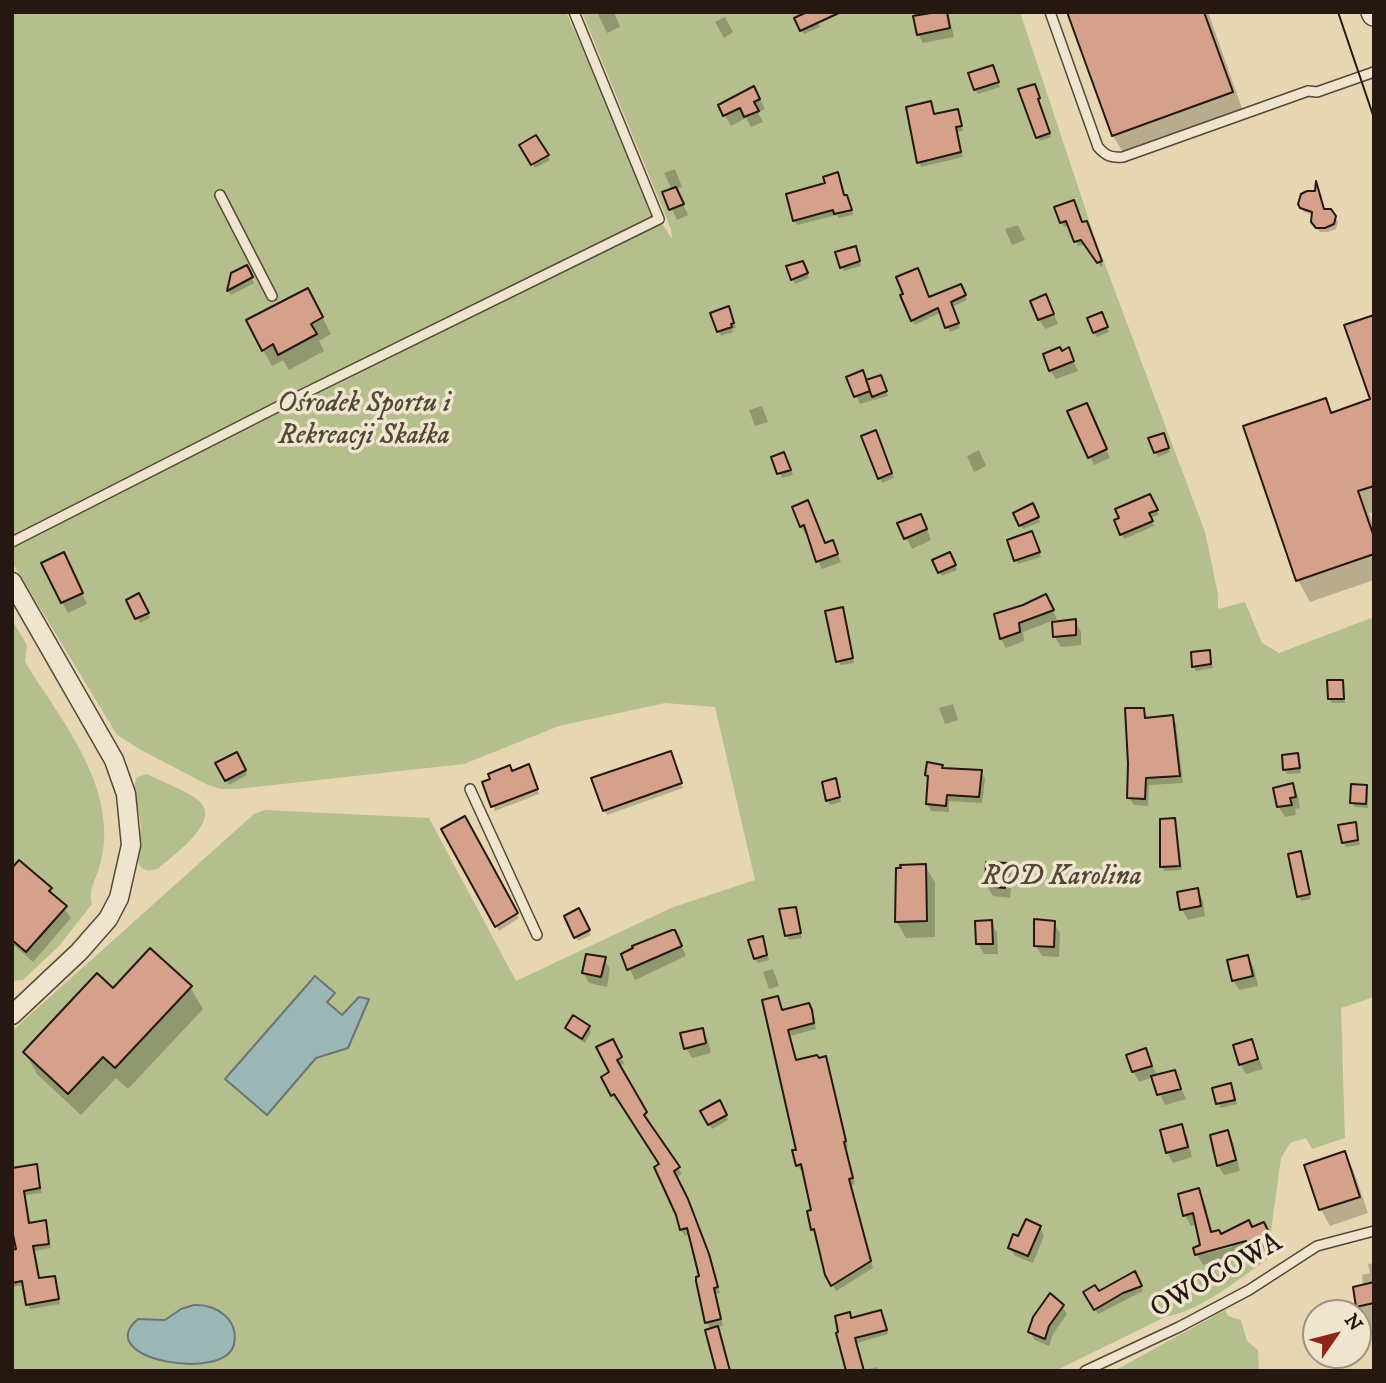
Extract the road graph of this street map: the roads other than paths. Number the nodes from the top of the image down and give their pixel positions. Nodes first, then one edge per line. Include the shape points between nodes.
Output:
1 (574, 12) edge
2 (1050, 12) edge
3 (1374, 72) edge
4 (220, 195) dead end
5 (272, 296) dead end
6 (12, 542) edge
7 (12, 582) edge
8 (18, 605) edge
9 (470, 789) dead end
10 (537, 935) dead end
11 (12, 1015) edge
12 (1374, 1231) edge
13 (1085, 1371) edge

1 - 6 lane via 659,219
2 - 3 lane via 1098,146 1112,158
4 - 5 lane
7 - 8 street
8 - 11 street via 114,760 126,794 131,845 119,898 108,919
9 - 10 lane
12 - 13 lane, OWOCOWA via 1317,1246 1238,1296

